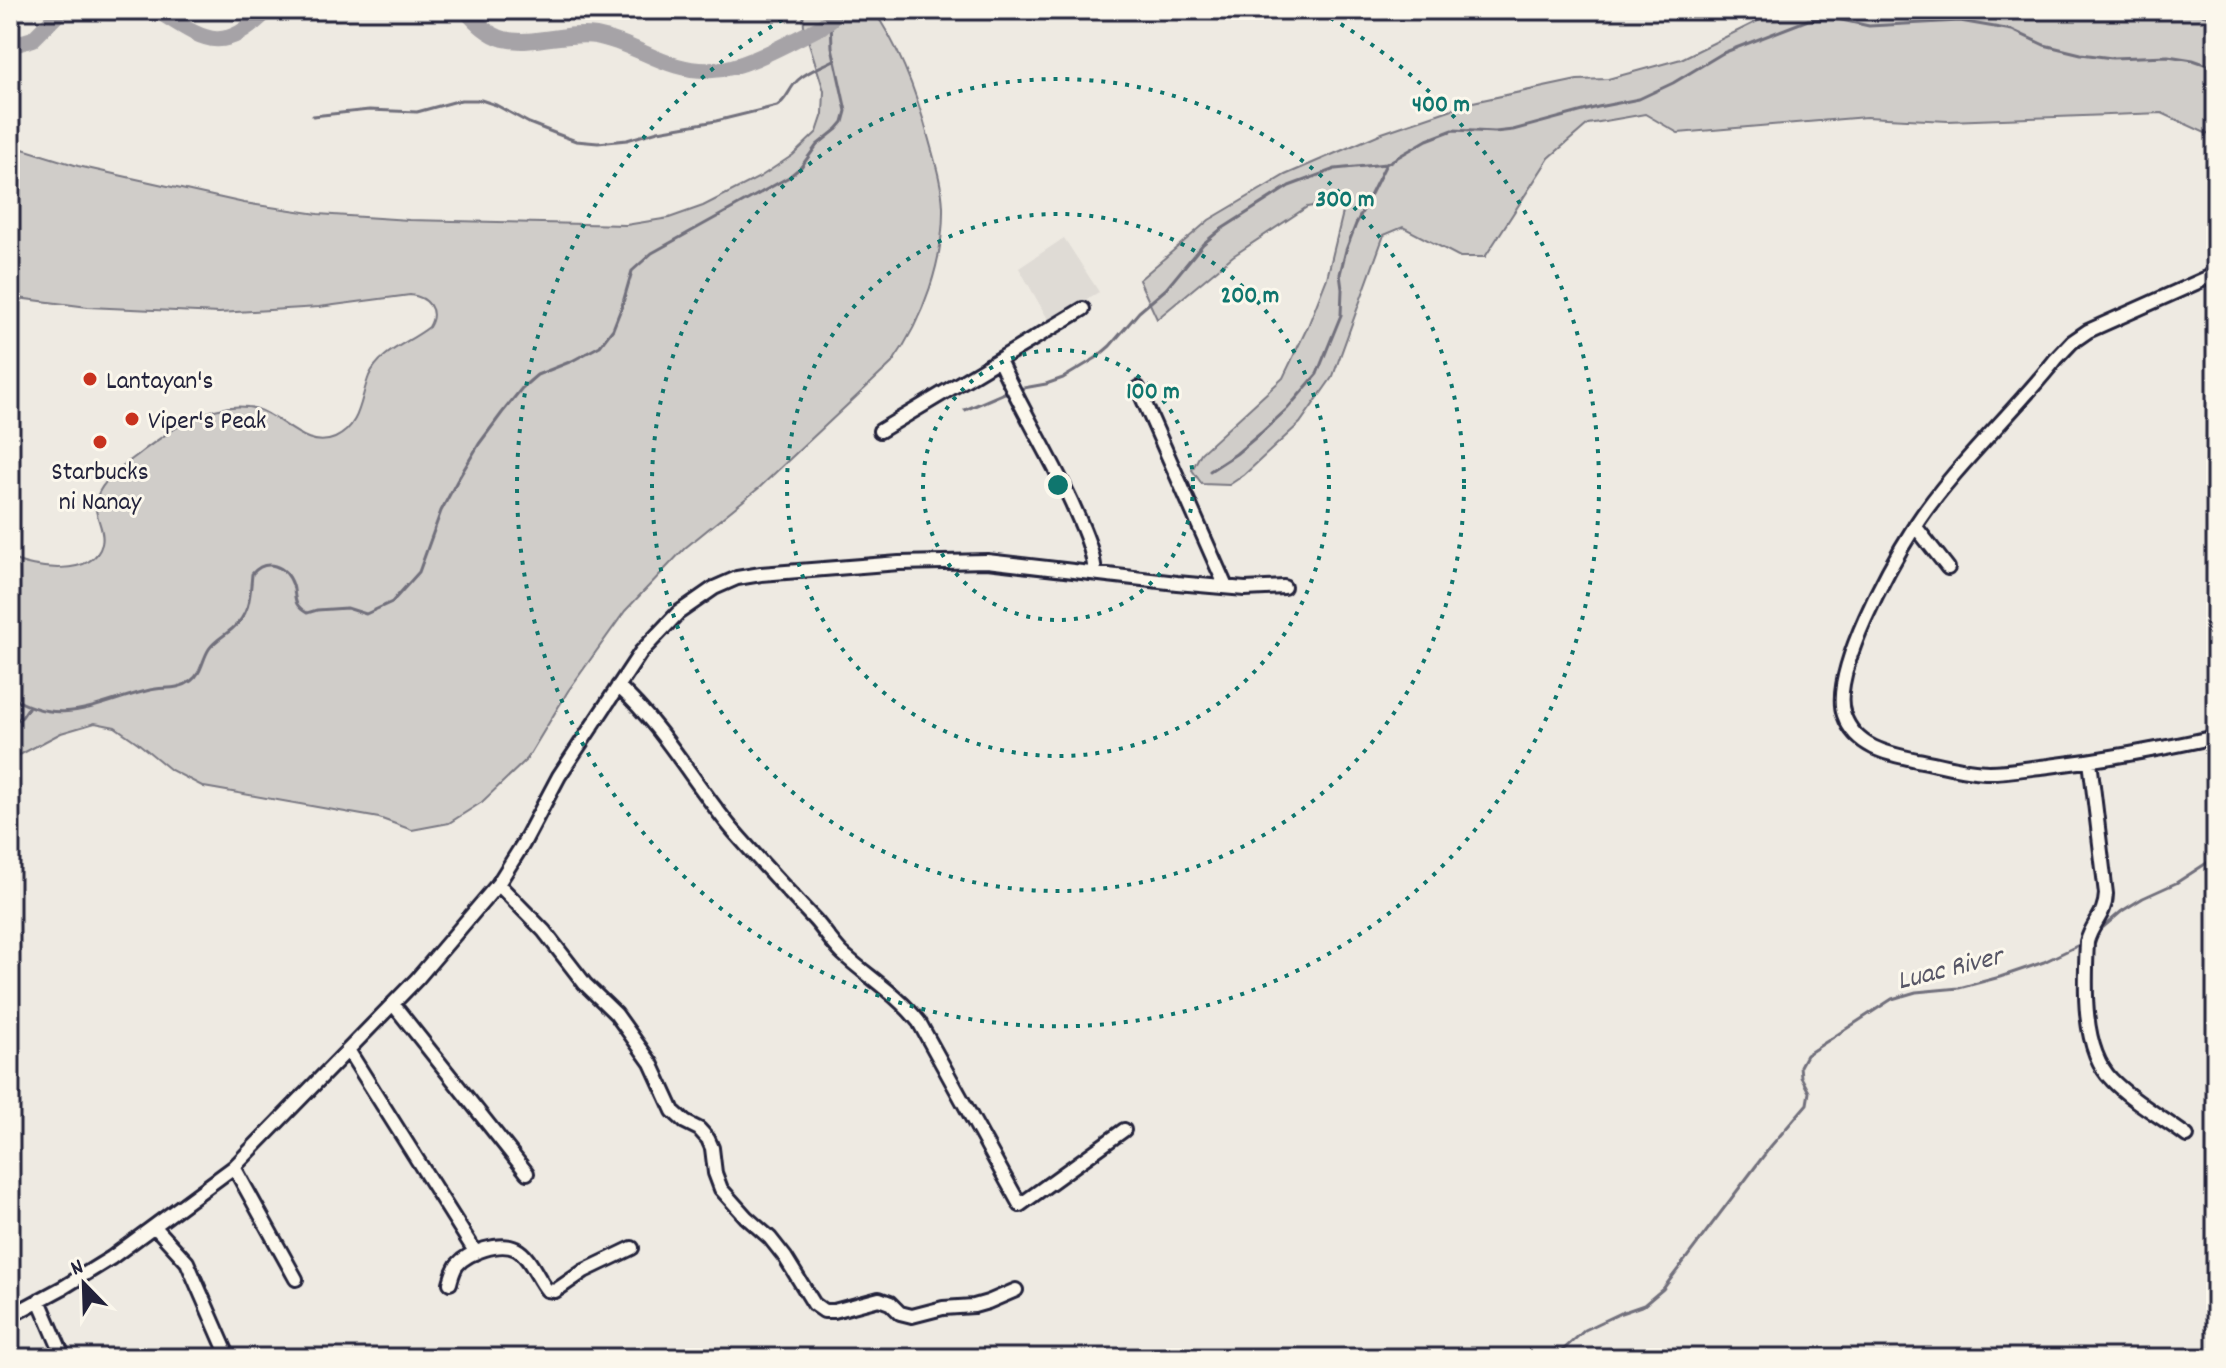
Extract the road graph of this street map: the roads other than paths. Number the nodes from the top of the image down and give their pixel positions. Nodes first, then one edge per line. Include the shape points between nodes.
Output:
1 (2216, 274) edge
2 (1083, 309) dead end
3 (999, 360) junction
4 (1138, 388) dead end
5 (880, 431) dead end
6 (1915, 526) junction
7 (1948, 568) dead end
8 (1095, 573) junction
9 (1226, 587) junction
10 (1284, 587) dead end
11 (618, 686) junction
12 (2216, 737) edge
13 (2090, 761) junction
14 (498, 884) junction
15 (393, 1004) junction
16 (348, 1050) junction
17 (1124, 1130) dead end
18 (2187, 1136) dead end
19 (234, 1167) junction
20 (527, 1173) dead end
21 (155, 1227) junction
22 (632, 1248) dead end
23 (476, 1253) junction
24 (296, 1279) dead end
25 (450, 1283) dead end
26 (1016, 1290) dead end
27 (39, 1300) junction
28 (10, 1316) edge
29 (64, 1358) edge
30 (229, 1358) edge

1 - 6 street via 2072,342
2 - 3 street
3 - 5 street
3 - 8 street via 1071,501 1092,551
4 - 9 street
6 - 7 street
6 - 13 street via 1877,593 1848,662 1841,695 1850,726 1859,738 1889,754 1968,770
8 - 9 street
8 - 11 street via 956,561 737,578 688,604 667,623
9 - 10 street
11 - 14 street
11 - 17 street via 660,731 732,829 839,950 893,992 919,1022 1020,1205
12 - 13 street
13 - 18 street via 2106,894 2087,942 2086,1010 2093,1044 2110,1079
14 - 15 street
14 - 26 street via 616,1014 651,1063 673,1111 708,1139 721,1189 770,1238 814,1304 834,1311 879,1299 912,1316 974,1306
15 - 16 street
15 - 20 street
16 - 19 street
16 - 23 street
19 - 21 street
19 - 24 street
21 - 27 street
21 - 30 street via 187,1262
22 - 23 street via 555,1291 547,1290 515,1249
23 - 25 street via 459,1262
27 - 28 street
27 - 29 street

